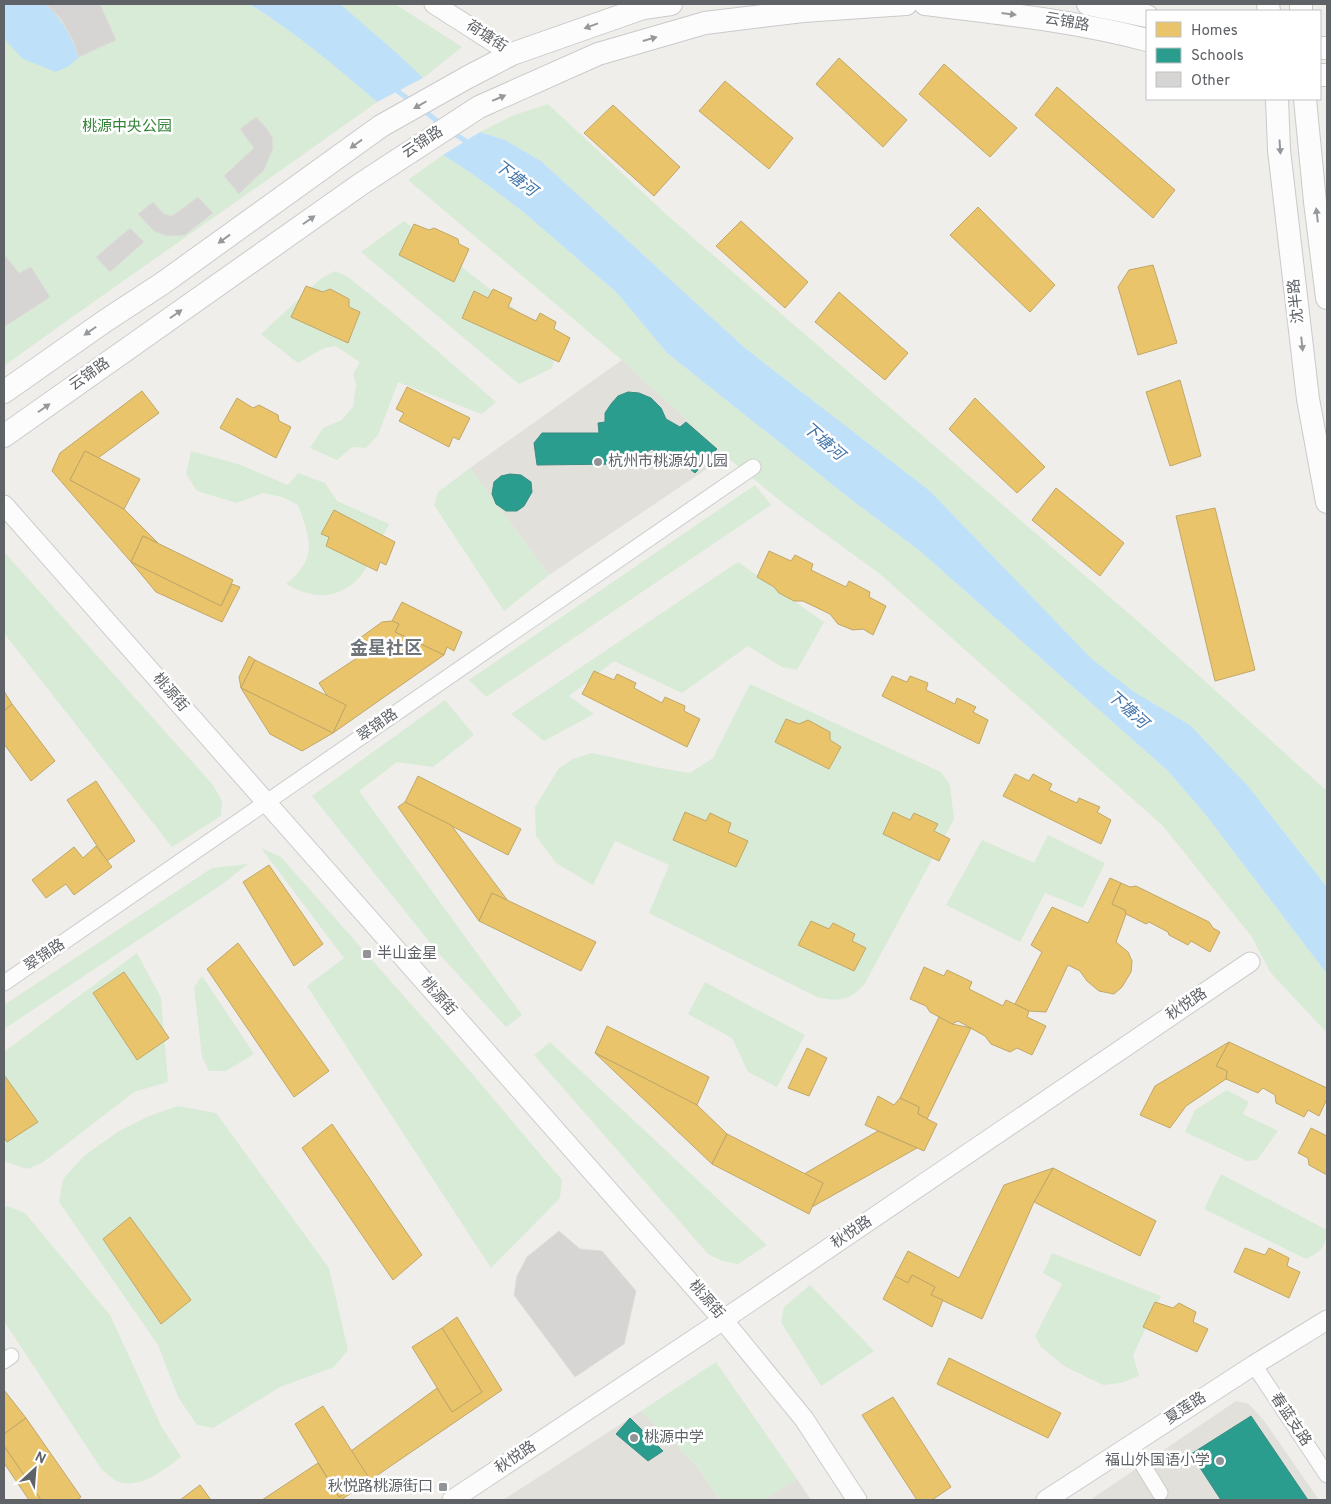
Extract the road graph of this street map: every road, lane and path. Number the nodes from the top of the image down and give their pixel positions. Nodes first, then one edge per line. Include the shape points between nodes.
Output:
1 (434, 4) edge
2 (671, 4) edge
3 (906, 4) edge
4 (926, 4) edge
5 (1088, 4) edge
6 (1146, 16) edge
7 (1146, 40) edge
8 (512, 54) junction
9 (1277, 100) edge
10 (1305, 100) edge
11 (1327, 298) edge
12 (4, 392) edge
13 (4, 436) edge
14 (752, 467) dead end
15 (1327, 502) edge
16 (4, 505) edge
17 (267, 803) junction
18 (1250, 962) dead end
19 (4, 983) edge
20 (723, 1320) junction
21 (1327, 1320) edge
22 (1254, 1365) junction
23 (1130, 1444) junction
24 (1327, 1475) edge
25 (1160, 1493) dead end
26 (452, 1500) edge
27 (857, 1500) edge
28 (1046, 1500) edge

1 - 8 street, 荷塘街
2 -> 8 main road via 643,8
13 -> 3 main road, 云锦路 via 361,184 479,107 598,54 705,23 803,11
4 -> 7 main road, 云锦路 via 1049,19
5 - 6 main road, 云锦路
8 -> 12 main road via 381,126 163,283
9 -> 15 main road, 沈半路 via 1308,399
11 -> 10 main road, 沈半路
14 - 17 street, 翠锦路
16 - 17 street, 桃源街
17 - 19 street, 翠锦路
17 - 20 street, 桃源街
18 - 20 street, 秋悦路
20 - 26 street, 秋悦路
20 - 27 street, 桃源街 via 804,1419
21 - 22 street, 夏莲路
22 - 23 street, 夏莲路
22 - 24 street, 春蓝支路
23 - 25 street
23 - 28 street, 夏莲路

